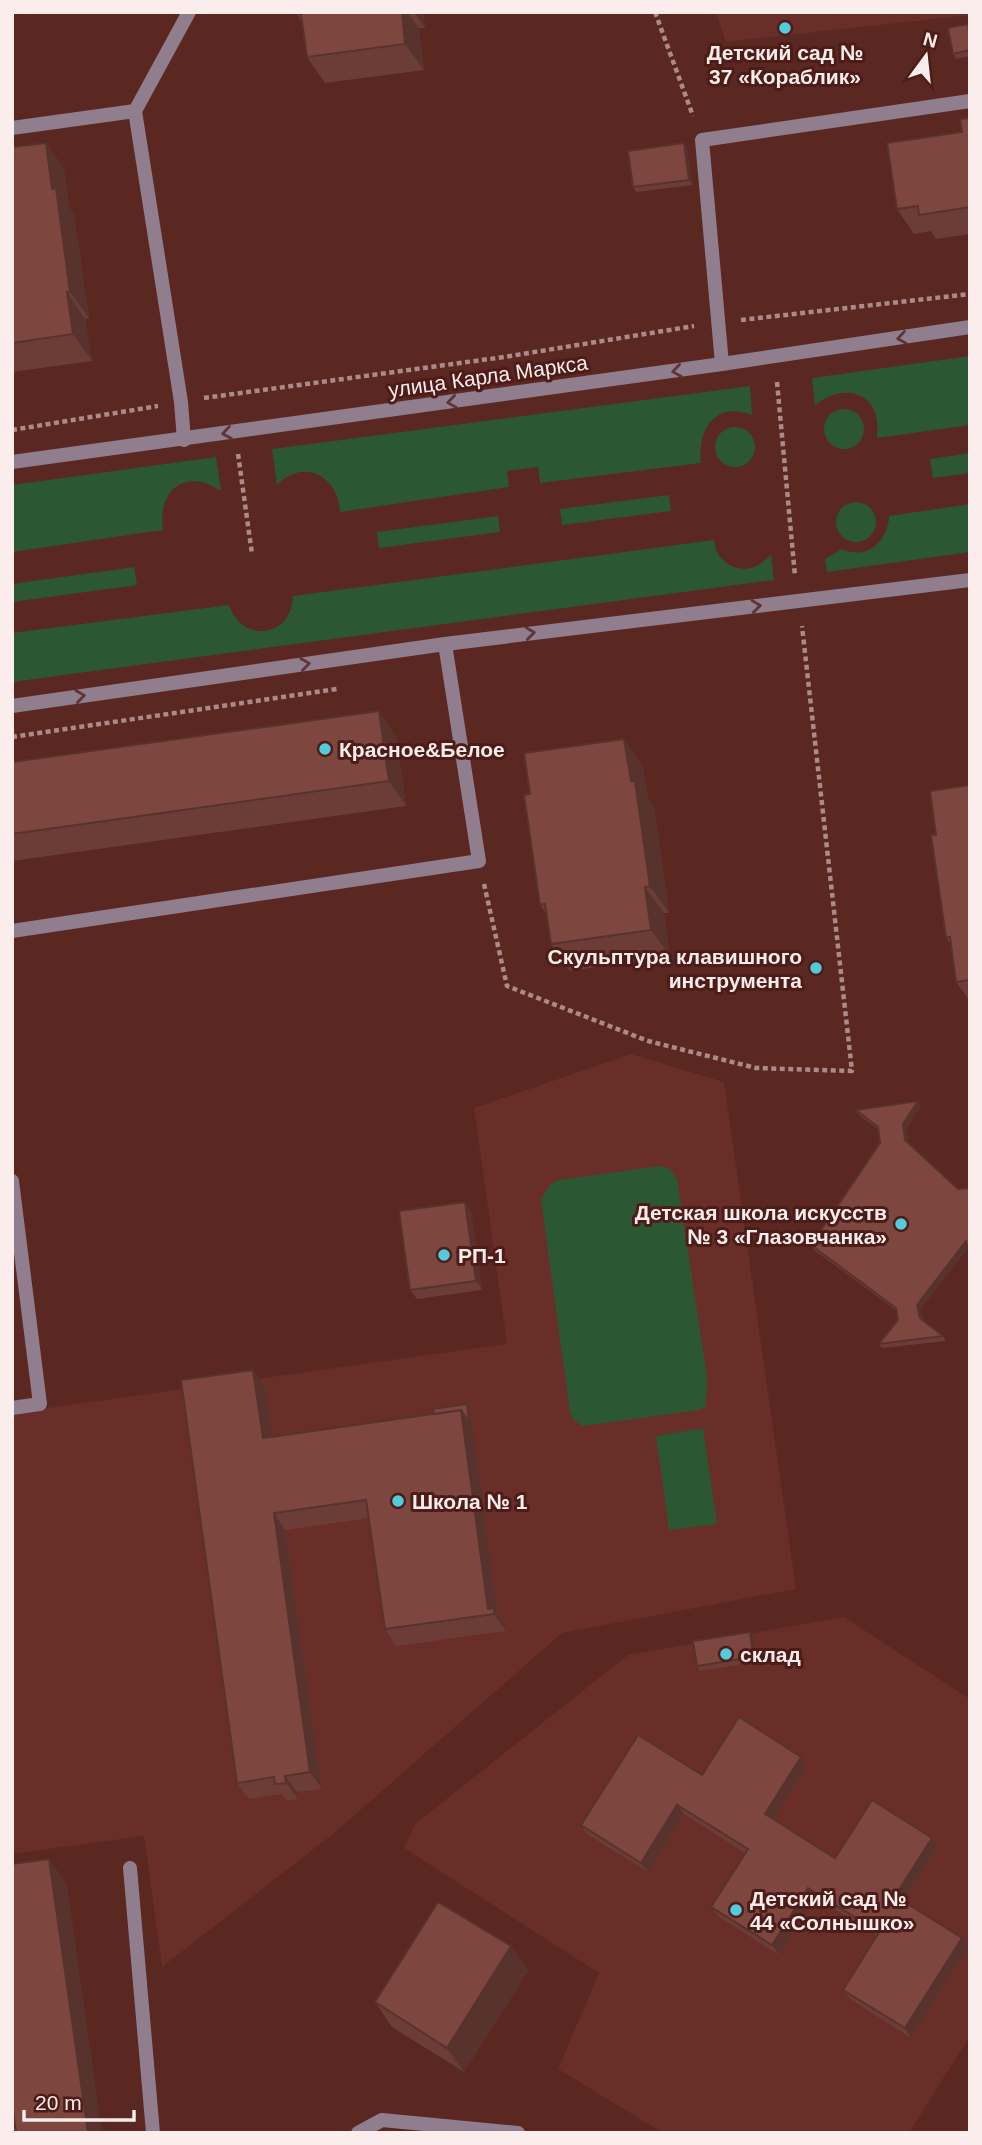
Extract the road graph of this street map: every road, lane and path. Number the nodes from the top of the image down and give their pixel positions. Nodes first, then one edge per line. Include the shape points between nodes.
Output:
1 (189, 12) edge
2 (655, 12) edge
3 (970, 101) edge
4 (135, 111) junction
5 (12, 128) edge
6 (702, 140) junction
7 (970, 294) edge
8 (718, 323) junction
9 (970, 327) edge
10 (775, 357) junction
11 (722, 364) junction
12 (181, 402) junction
13 (12, 430) edge
14 (234, 432) junction
15 (184, 440) junction
16 (12, 462) edge
17 (252, 554) dead end
18 (970, 580) edge
19 (797, 600) junction
20 (814, 622) dead end
21 (445, 644) junction
22 (340, 688) dead end
23 (12, 706) edge
24 (12, 737) edge
25 (479, 861) junction
26 (12, 931) edge
27 (12, 1181) edge
28 (12, 1408) edge
29 (130, 1868) dead end
30 (153, 2133) edge
31 (358, 2133) edge
32 (518, 2133) edge

1 - 4 street
2 - 6 path
3 - 6 street
4 - 5 street
4 - 12 street
6 - 8 street
7 - 8 path
8 - 11 street
8 - 12 path
9 -> 10 street, улица Карла Маркса
10 - 11 street, улица Карла Маркса
10 - 19 path
11 -> 14 street, улица Карла Маркса
12 - 13 path
12 - 15 street
14 -> 15 street, улица Карла Маркса
14 - 17 path
15 - 16 street, улица Карла Маркса
18 - 19 street
21 -> 19 street
20 - 25 path via 802,624 852,1071 756,1068 648,1041 507,986
23 -> 21 street
21 - 25 street
22 - 24 path
25 - 26 street
27 - 28 street via 40,1404
29 - 30 street
31 - 32 street via 382,2120

